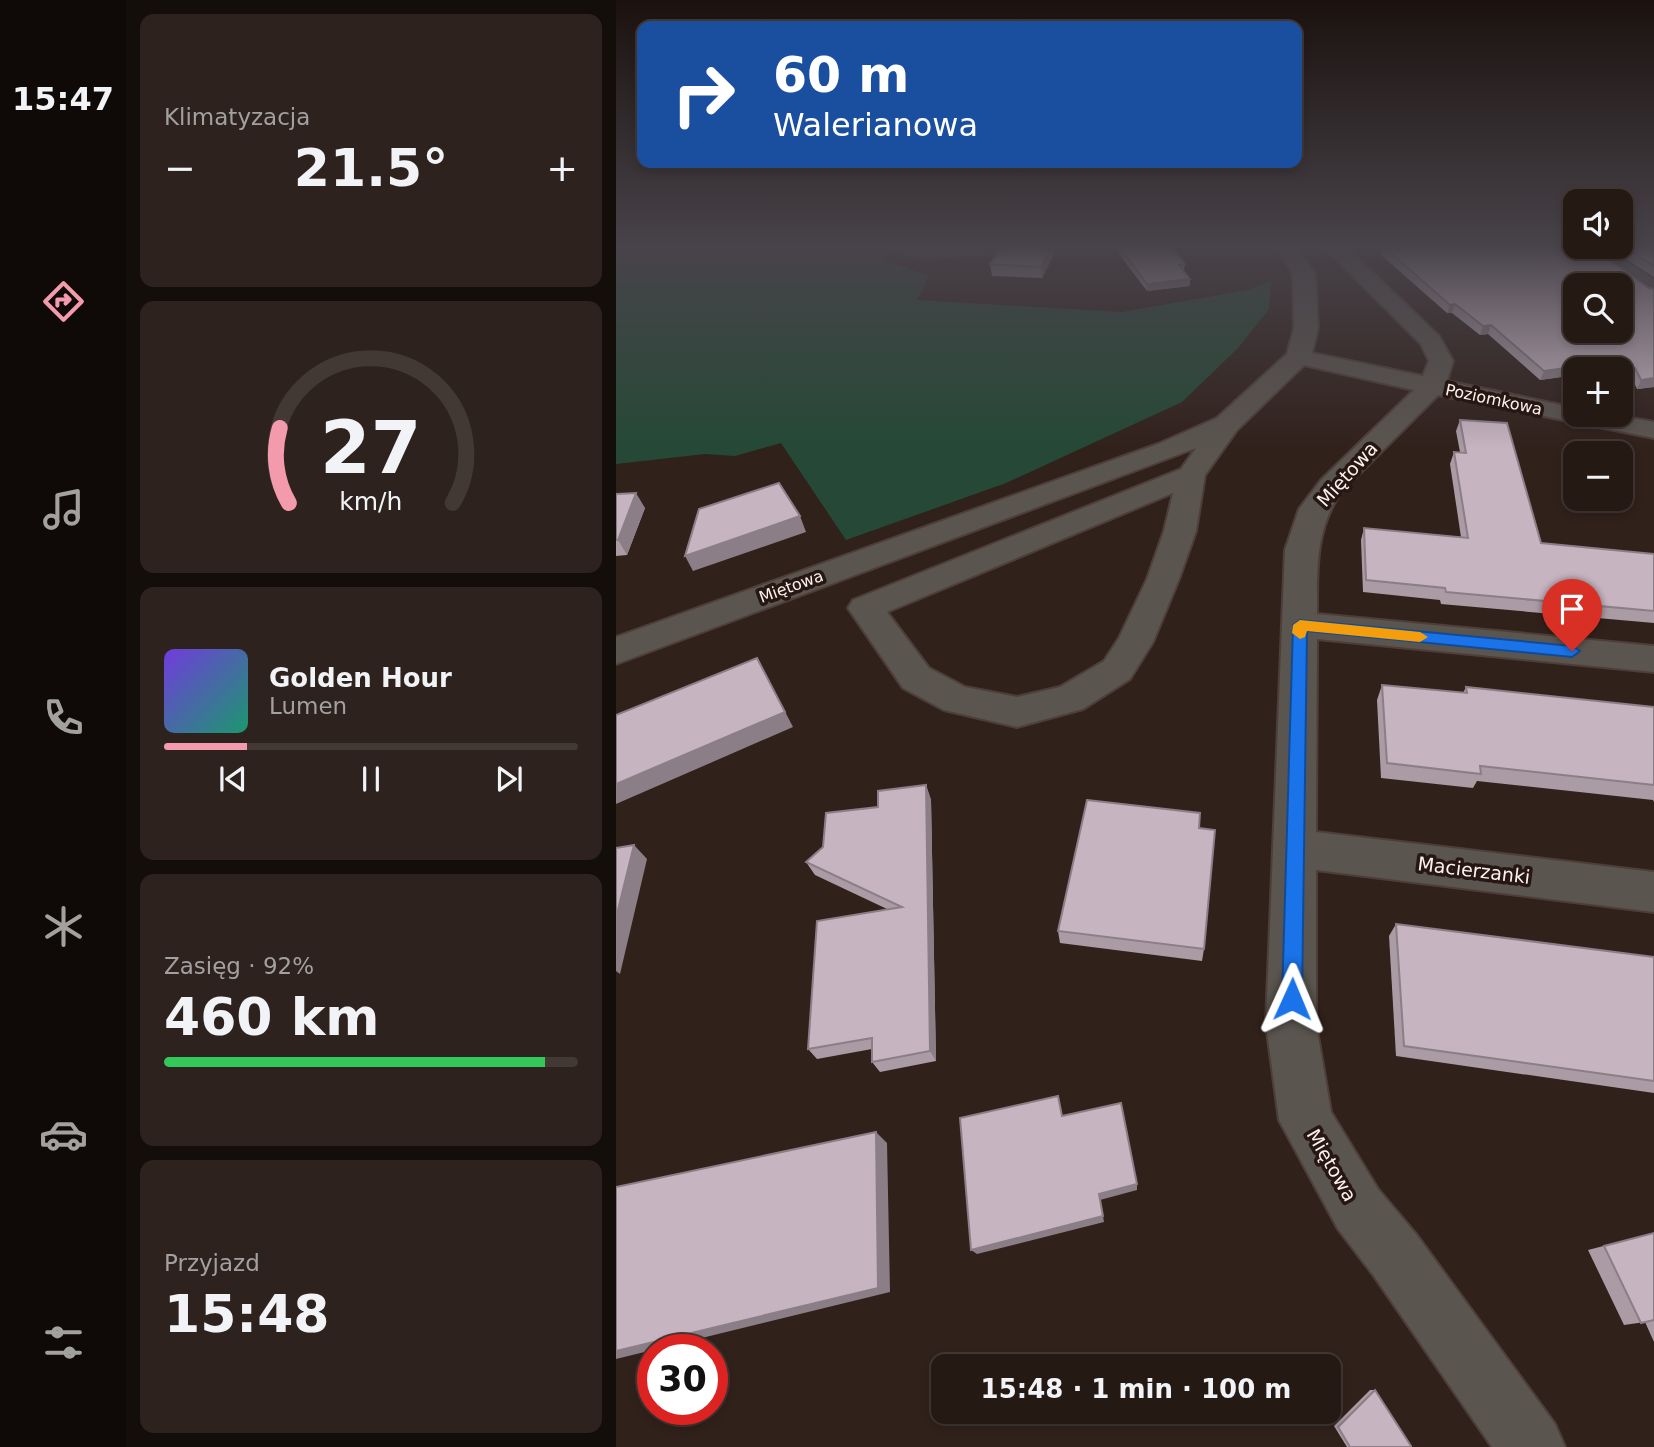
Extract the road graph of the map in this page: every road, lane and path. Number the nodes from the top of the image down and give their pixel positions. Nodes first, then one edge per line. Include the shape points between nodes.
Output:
1 (1305, 314) edge
2 (1403, 314) edge
3 (1299, 357) junction
4 (1433, 385) junction
5 (1227, 424) junction
6 (1654, 430) edge
7 (1191, 475) junction
8 (1300, 625) junction
9 (616, 651) edge
10 (1654, 659) edge
11 (1295, 848) junction
12 (1654, 892) edge
13 (1532, 1447) edge

1 - 3 street
2 - 4 street, Poziomkowa via 1431,341 1441,361
3 - 4 street
3 - 5 street, Miętowa
4 - 6 street, Poziomkowa
4 - 8 street, Miętowa via 1331,486 1314,509 1301,550
5 - 7 street
5 - 9 street, Miętowa via 1168,450
7 - 7 street via 989,556 865,608 916,677 957,700 1017,712 1070,699 1117,670 1135,642 1180,531
8 - 10 street
8 - 11 street, Miętowa
11 - 12 street, Macierzanki
11 - 13 street, Miętowa via 1291,1024 1306,1120 1358,1209

